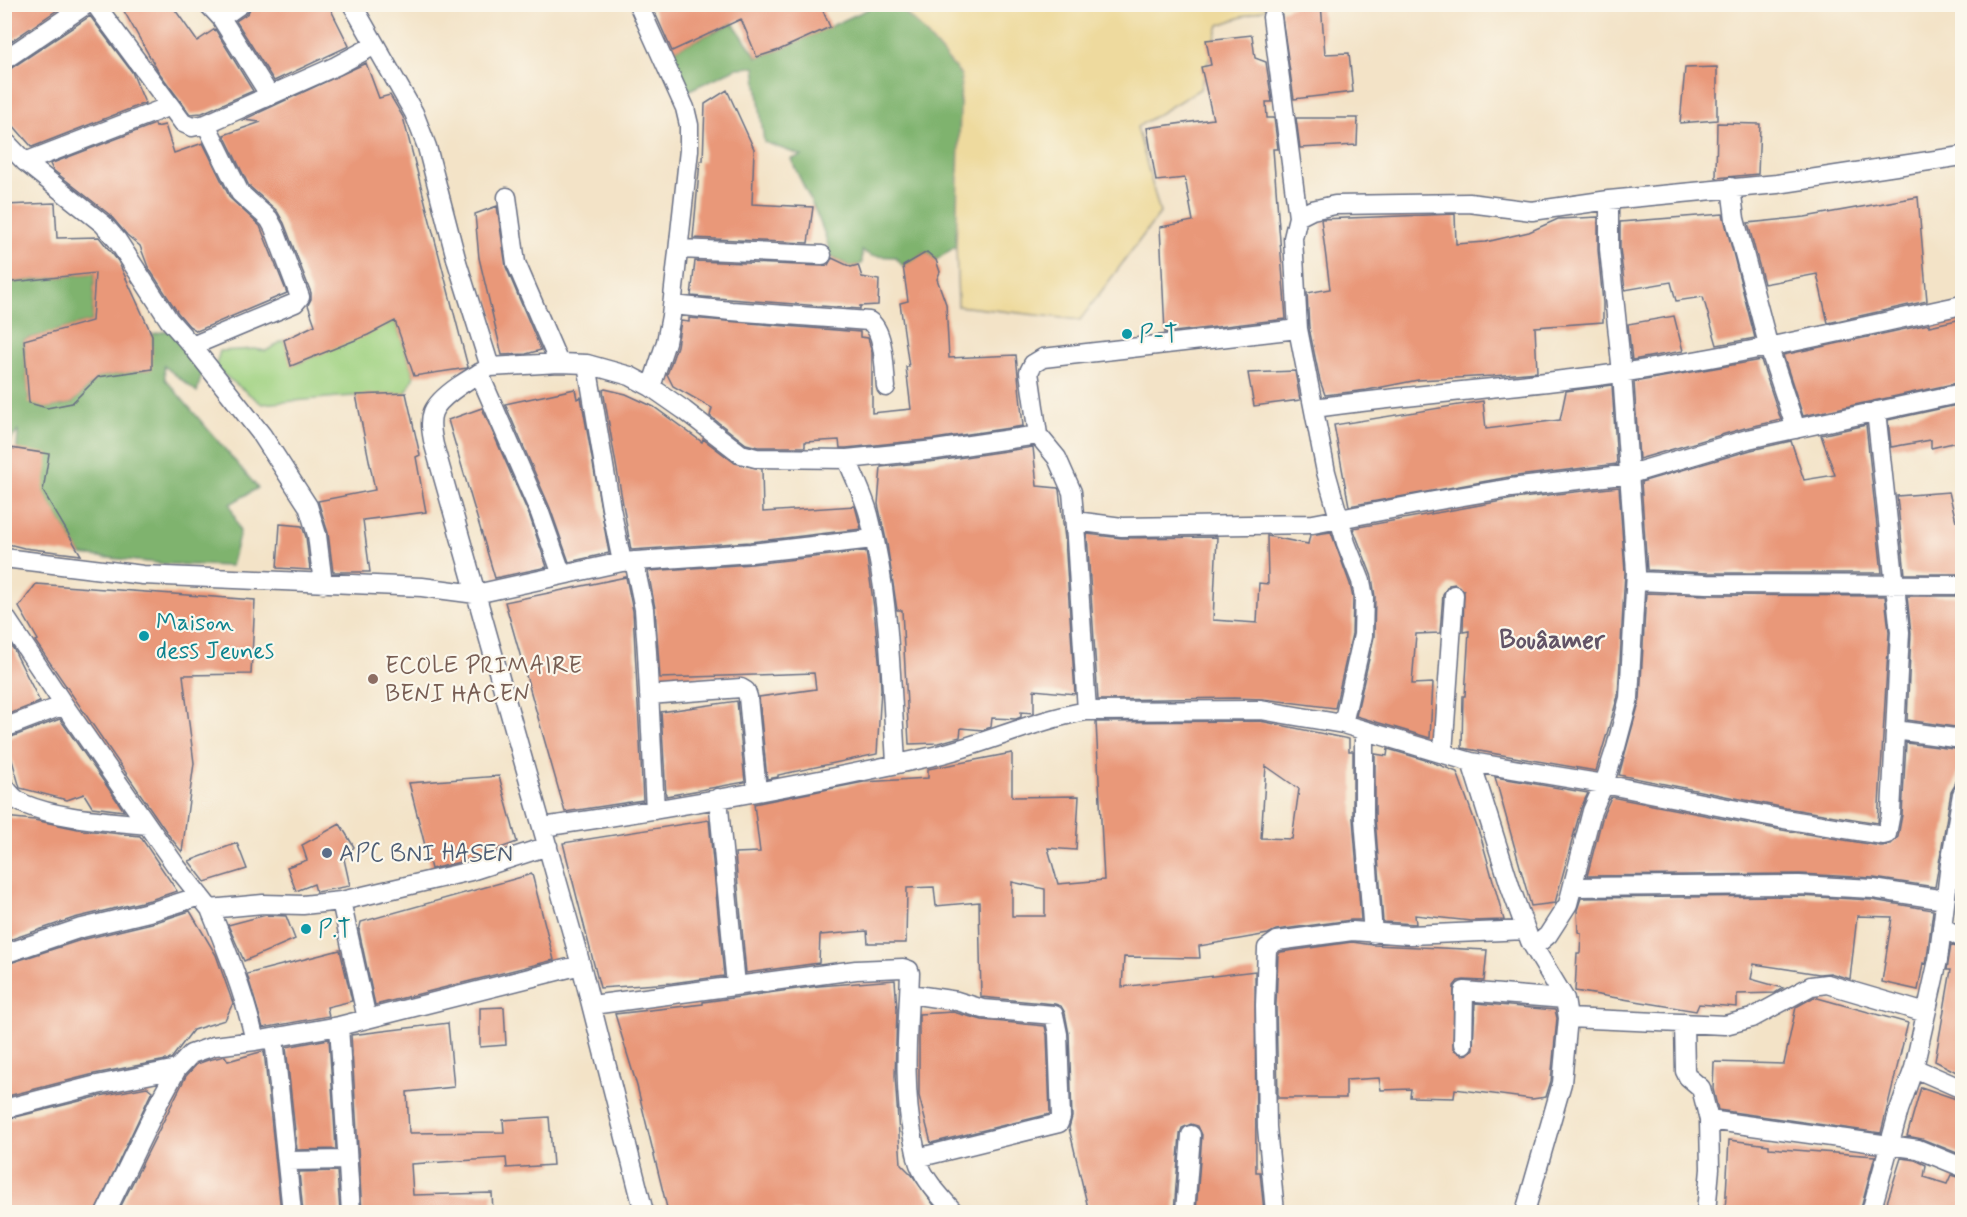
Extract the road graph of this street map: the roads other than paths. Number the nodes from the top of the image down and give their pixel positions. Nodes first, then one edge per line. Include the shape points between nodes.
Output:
1 (87, 4) edge
2 (94, 4) edge
3 (241, 4) edge
4 (352, 4) edge
5 (638, 4) edge
6 (214, 11) edge
7 (1272, 17) dead end
8 (375, 45) junction
9 (4, 60) edge
10 (270, 96) junction
11 (170, 106) junction
12 (206, 124) junction
13 (4, 140) edge
14 (1962, 156) edge
15 (25, 162) junction
16 (1731, 187) junction
17 (507, 196) dead end
18 (1609, 200) junction
19 (1298, 217) junction
20 (679, 249) junction
21 (822, 255) dead end
22 (673, 305) junction
23 (1962, 305) edge
24 (1298, 329) junction
25 (192, 346) junction
26 (1769, 348) junction
27 (558, 363) junction
28 (587, 364) junction
29 (484, 370) junction
30 (1622, 373) junction
31 (651, 387) junction
32 (886, 387) dead end
33 (1962, 393) edge
34 (1314, 408) junction
35 (1876, 411) junction
36 (1796, 429) junction
37 (1038, 435) junction
38 (847, 459) junction
39 (1630, 474) junction
40 (1340, 519) junction
41 (1075, 521) junction
42 (873, 538) junction
43 (4, 558) edge
44 (628, 561) junction
45 (562, 575) junction
46 (1636, 582) junction
47 (323, 584) junction
48 (1896, 585) junction
49 (1962, 585) edge
50 (476, 594) junction
51 (1454, 595) dead end
52 (4, 615) edge
53 (649, 695) junction
54 (64, 705) junction
55 (1087, 711) junction
56 (1343, 724) junction
57 (4, 728) edge
58 (1364, 730) junction
59 (1895, 730) junction
60 (1962, 739) edge
61 (1443, 753) junction
62 (1471, 762) junction
63 (896, 763) junction
64 (1604, 784) junction
65 (4, 785) edge
66 (757, 791) junction
67 (1962, 794) edge
68 (718, 798) junction
69 (655, 810) junction
70 (147, 825) junction
71 (543, 827) junction
72 (548, 846) junction
73 (1573, 887) junction
74 (1946, 900) junction
75 (341, 901) junction
76 (205, 903) junction
77 (1942, 927) junction
78 (1526, 930) junction
79 (1373, 934) junction
80 (1962, 938) edge
81 (1534, 947) junction
82 (4, 954) edge
83 (581, 965) junction
84 (736, 985) junction
85 (910, 994) junction
86 (1565, 999) junction
87 (592, 1005) junction
88 (1926, 1013) junction
89 (1568, 1018) junction
90 (367, 1019) junction
91 (1684, 1023) junction
92 (339, 1026) junction
93 (274, 1038) junction
94 (255, 1041) junction
95 (1463, 1044) dead end
96 (1914, 1068) junction
97 (177, 1069) junction
98 (1962, 1089) edge
99 (4, 1108) edge
100 (1709, 1120) junction
101 (1191, 1135) dead end
102 (1889, 1145) junction
103 (917, 1158) junction
104 (348, 1160) junction
105 (287, 1161) junction
106 (1962, 1167) edge
107 (106, 1212) edge
108 (292, 1212) edge
109 (351, 1212) edge
110 (644, 1212) edge
111 (954, 1212) edge
112 (1185, 1212) edge
113 (1275, 1212) edge
114 (1525, 1212) edge
115 (1706, 1212) edge
116 (1871, 1212) edge

1 - 9 street
2 - 11 street
3 - 6 street
4 - 8 street
5 - 20 street via 688,118 689,150
6 - 10 street
7 - 19 street
8 - 10 street
8 - 29 street via 414,113 427,147
10 - 12 street
11 - 12 street via 187,127
11 - 15 street
12 - 25 street via 240,193 274,228 300,297 295,303
13 - 15 street
14 - 16 street via 1777,184
15 - 25 street via 111,233 159,306
16 - 18 street
16 - 26 street via 1735,219
17 - 27 street via 516,263
18 - 19 street via 1532,211 1469,203 1335,205
18 - 30 street via 1609,249
19 - 24 street via 1293,238
20 - 21 street
20 - 22 street
22 - 31 street
22 - 32 street via 869,321 878,329
23 - 26 street
24 - 34 street
24 - 37 street via 1043,358 1033,363 1029,372
25 - 47 street via 262,435 308,506 317,535
26 - 30 street
26 - 36 street
27 - 28 street
27 - 29 street
28 - 31 street via 630,376
28 - 44 street via 611,508
29 - 45 street
29 - 50 street via 439,402 432,413 431,426
30 - 34 street
30 - 39 street
31 - 38 street via 741,454 756,458
33 - 35 street
34 - 40 street
35 - 36 street
35 - 48 street
36 - 39 street
37 - 38 street
37 - 41 street via 1064,471
38 - 42 street
39 - 40 street via 1511,488
39 - 46 street
40 - 41 street via 1313,524 1187,527
40 - 56 street via 1364,597 1363,635
41 - 55 street
42 - 44 street via 751,553
42 - 63 street via 889,631
43 - 47 street via 143,575
44 - 45 street
44 - 53 street via 644,609
45 - 50 street
46 - 48 street
46 - 64 street via 1629,698
47 - 50 street via 422,587
48 - 49 street
48 - 59 street via 1900,632
50 - 71 street
51 - 61 street
52 - 54 street
53 - 66 street via 741,688 746,692
53 - 69 street
54 - 57 street
54 - 70 street
55 - 56 street via 1260,710
55 - 63 street
56 - 58 street
58 - 61 street
58 - 79 street via 1364,818
59 - 60 street
59 - 64 street via 1888,831 1883,835
61 - 62 street
62 - 64 street
62 - 78 street
63 - 66 street
64 - 73 street via 1592,811
65 - 70 street via 14,798 41,809
66 - 68 street
67 - 74 street
68 - 69 street
68 - 84 street
69 - 71 street
70 - 76 street
71 - 72 street
72 - 75 street via 471,871
72 - 83 street
73 - 74 street via 1799,885 1873,889
73 - 81 street via 1559,919
74 - 77 street
75 - 76 street via 303,905
75 - 90 street
76 - 82 street via 78,929
76 - 94 street via 237,978
77 - 80 street
77 - 88 street
78 - 79 street
78 - 81 street
79 - 113 street via 1335,932 1277,941 1267,948 1267,1127
81 - 86 street
83 - 87 street
83 - 90 street
84 - 85 street via 903,968 909,969
84 - 87 street
85 - 103 street via 905,1077
85 - 103 street via 983,1009 1050,1014 1056,1019 1058,1034 1059,1123
86 - 89 street
86 - 95 street via 1464,991
87 - 110 street
88 - 91 street via 1827,984 1800,990 1752,1018 1725,1025
88 - 96 street
89 - 91 street
89 - 114 street via 1562,1083
90 - 92 street
91 - 100 street via 1685,1071 1701,1088
92 - 93 street
92 - 104 street
93 - 94 street
93 - 105 street
94 - 97 street via 203,1048
96 - 98 street
96 - 102 street
97 - 99 street
97 - 107 street
100 - 102 street
100 - 115 street
101 - 112 street
102 - 106 street via 1918,1149
102 - 116 street
103 - 111 street via 926,1178
104 - 105 street
104 - 109 street
105 - 108 street

